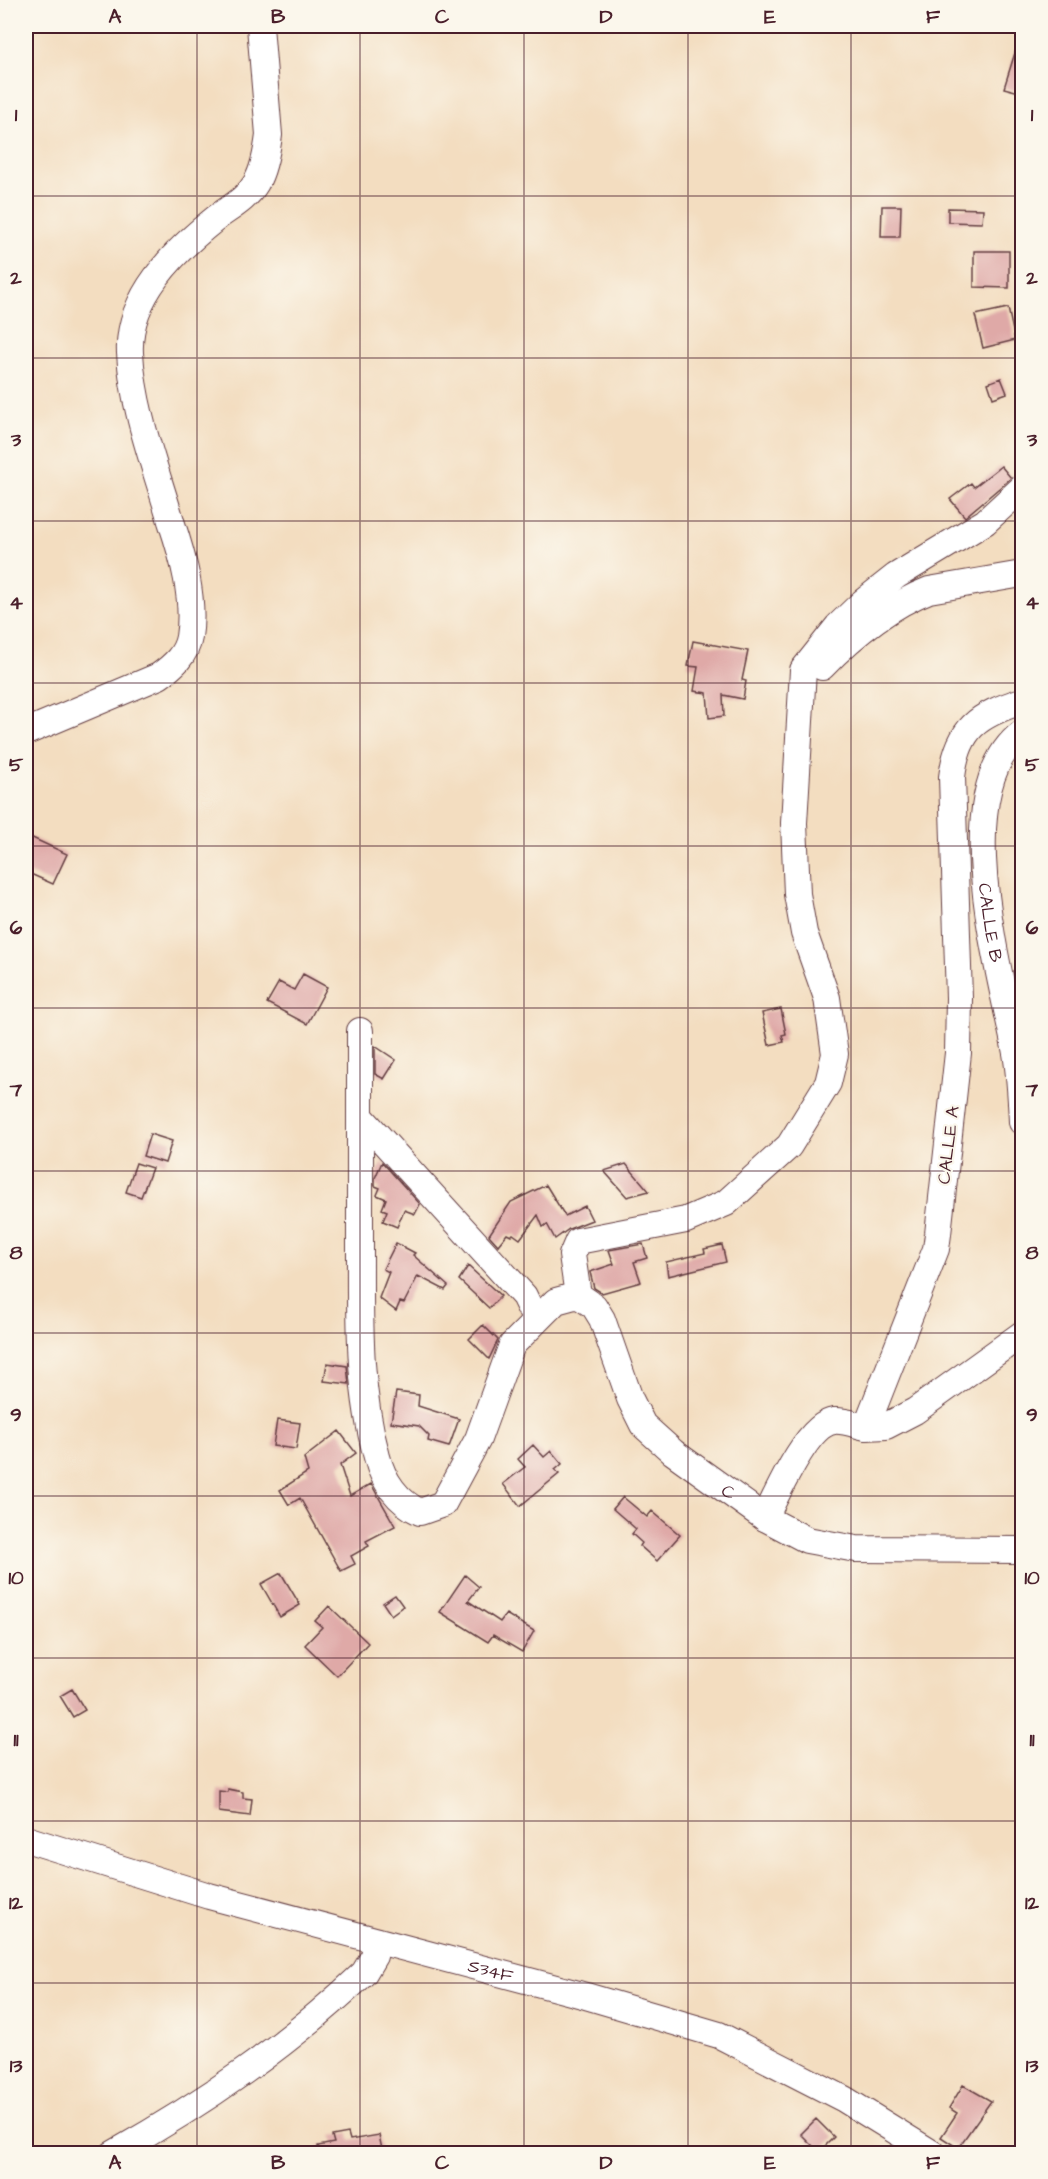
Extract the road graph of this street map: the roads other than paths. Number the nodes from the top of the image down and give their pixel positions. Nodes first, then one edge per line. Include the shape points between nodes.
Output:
1 (260, 26) edge
2 (1023, 488) edge
3 (1023, 574) edge
4 (801, 688) junction
5 (1023, 701) edge
6 (26, 732) edge
7 (1023, 733) edge
8 (360, 1031) dead end
9 (360, 1116) junction
10 (1023, 1122) edge
11 (578, 1295) junction
12 (536, 1319) junction
13 (1023, 1334) edge
14 (866, 1427) junction
15 (765, 1518) junction
16 (1023, 1550) edge
17 (26, 1839) edge
18 (377, 1941) junction
19 (113, 2154) edge
20 (933, 2154) edge

1 - 6 street via 269,135 256,183 244,198 188,242 156,276 141,301 129,350 137,405 187,581 189,638 175,664 159,676
2 - 4 street via 985,522 896,576 862,602 807,663
3 - 4 street via 914,596 839,649
4 - 11 street via 794,823 797,894 804,933 827,998 834,1054 828,1083 789,1146 726,1203 686,1220 578,1241 572,1255
5 - 14 street, CALLE A via 979,720 966,731 955,758 952,777 958,1053 938,1234 936,1249
7 - 10 street, CALLE B via 1001,755 994,770 986,799 984,873 993,951 1018,1067
8 - 9 street
9 - 12 street via 524,1296
9 - 12 street via 360,1337 364,1389 377,1458 389,1485 409,1507 428,1511 448,1497 478,1439 512,1345
11 - 12 street via 556,1301
11 - 15 street, C via 594,1306 602,1319 630,1398 644,1425 673,1452
13 - 14 street via 915,1411 886,1426
14 - 15 street via 837,1420 820,1428 785,1476
15 - 16 street, C via 807,1540 856,1549
17 - 18 street, S34F via 209,1896
18 - 19 street via 364,1973 273,2051 190,2110
18 - 20 street, S34F via 719,2035 844,2099

